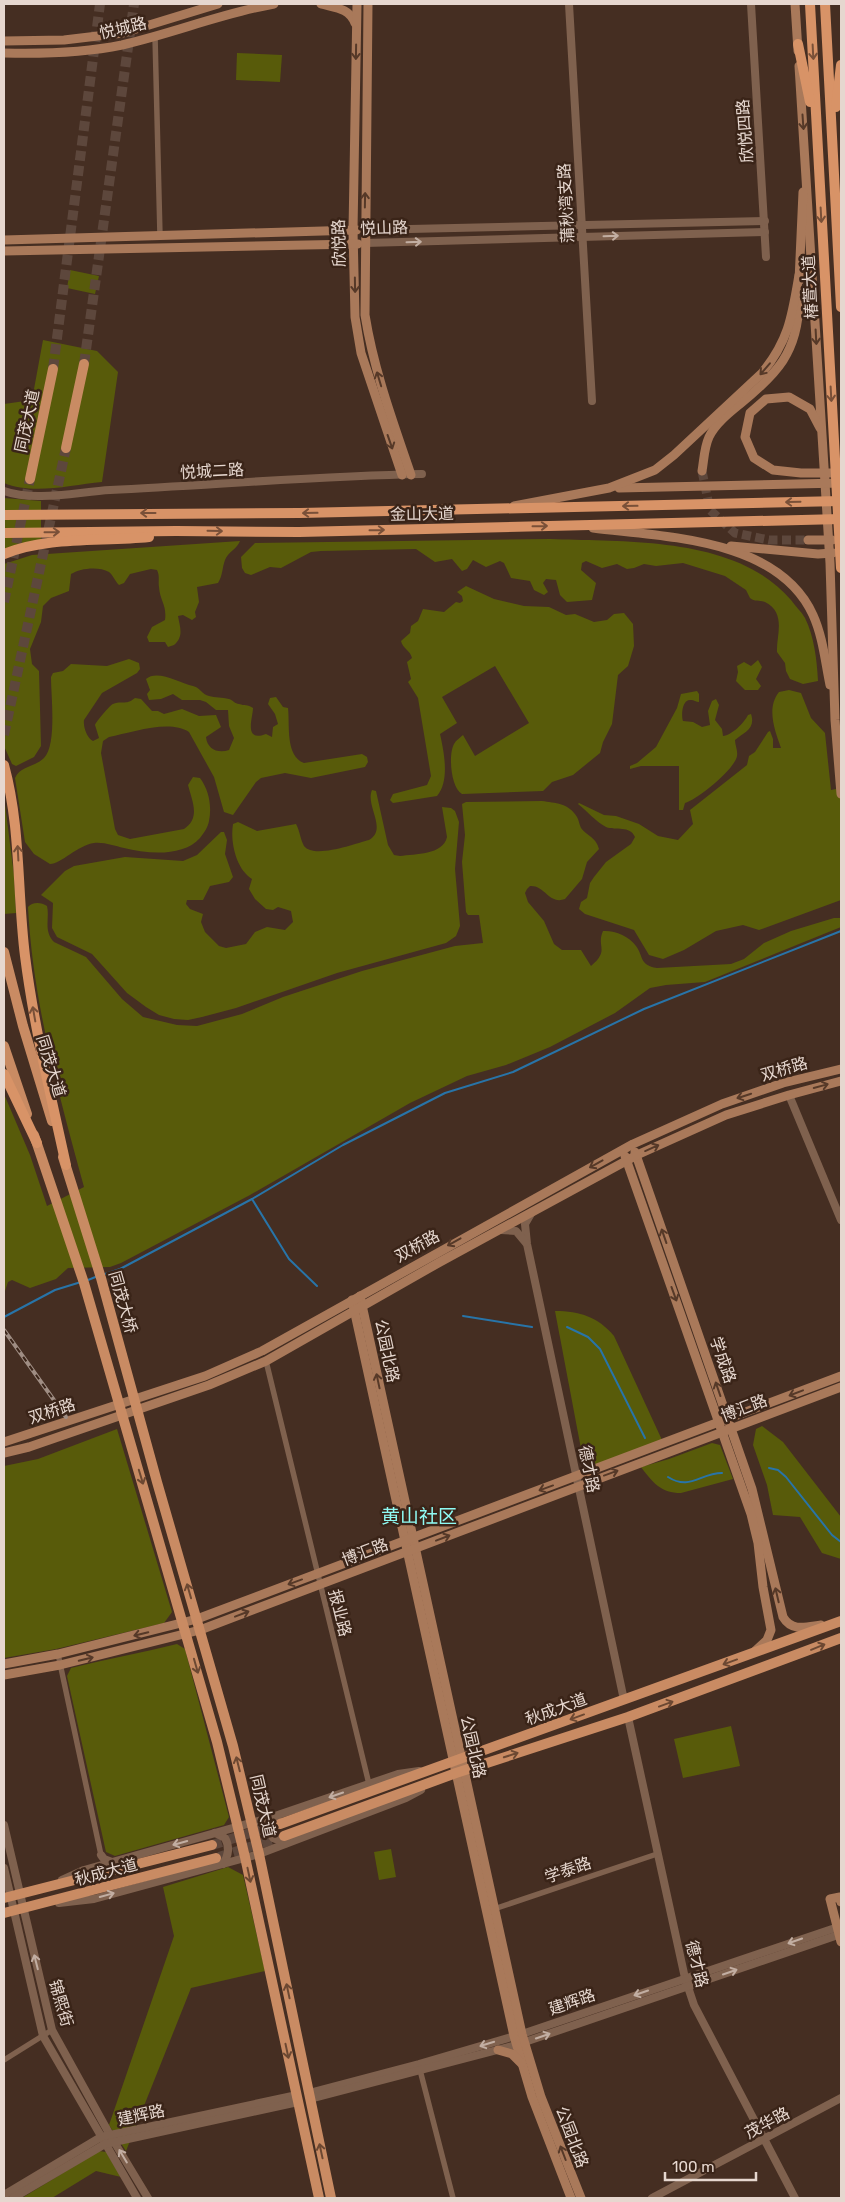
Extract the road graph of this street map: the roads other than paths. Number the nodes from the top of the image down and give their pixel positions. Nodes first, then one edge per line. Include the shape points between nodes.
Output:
1 (218, 4) edge
2 (274, 4) edge
3 (321, 4) edge
4 (357, 4) edge
5 (368, 4) edge
6 (569, 4) edge
7 (751, 4) edge
8 (795, 4) edge
9 (810, 4) edge
10 (826, 4) edge
11 (356, 27) junction
12 (155, 36) junction
13 (4, 41) edge
14 (798, 44) junction
15 (4, 54) edge
16 (841, 66) edge
17 (832, 133) junction
18 (817, 134) junction
19 (805, 154) junction
20 (765, 221) junction
21 (581, 226) junction
22 (353, 230) junction
23 (365, 230) junction
24 (765, 232) junction
25 (160, 236) junction
26 (582, 237) junction
27 (4, 240) edge
28 (365, 243) junction
29 (354, 244) junction
30 (4, 252) edge
31 (766, 256) dead end
32 (799, 275) junction
33 (841, 306) edge
34 (84, 364) tunnel mouth
35 (52, 369) tunnel mouth
36 (592, 402) dead end
37 (821, 431) junction
38 (66, 448) tunnel mouth
39 (702, 471) tunnel mouth
40 (841, 473) edge
41 (422, 474) dead end
42 (407, 475) junction
43 (30, 479) tunnel mouth
44 (841, 483) edge
45 (609, 488) junction
46 (4, 491) edge
47 (841, 501) edge
48 (498, 509) junction
49 (4, 515) edge
50 (841, 519) edge
51 (571, 526) junction
52 (176, 530) junction
53 (4, 533) edge
54 (841, 539) edge
55 (808, 540) tunnel mouth
56 (706, 544) junction
57 (841, 553) edge
58 (4, 554) edge
59 (841, 563) edge
60 (841, 568) edge
61 (835, 709) junction
62 (4, 765) edge
63 (841, 794) edge
64 (4, 952) edge
65 (4, 1046) edge
66 (841, 1068) edge
67 (4, 1074) edge
68 (841, 1081) edge
69 (789, 1095) junction
70 (37, 1143) junction
71 (633, 1144) junction
72 (623, 1149) junction
73 (637, 1155) junction
74 (627, 1160) junction
75 (66, 1165) junction
76 (73, 1187) joint
77 (532, 1212) junction
78 (841, 1220) edge
79 (498, 1230) junction
80 (527, 1244) junction
81 (356, 1298) junction
82 (358, 1308) junction
83 (266, 1361) junction
84 (841, 1376) edge
85 (841, 1387) edge
86 (724, 1420) junction
87 (142, 1426) joint
88 (126, 1430) joint
89 (728, 1430) junction
90 (4, 1442) edge
91 (4, 1453) edge
92 (578, 1481) junction
93 (408, 1540) junction
94 (411, 1551) junction
95 (316, 1574) junction
96 (319, 1585) junction
97 (197, 1619) junction
98 (840, 1622) edge
99 (184, 1623) junction
100 (200, 1630) junction
101 (187, 1634) junction
102 (841, 1638) edge
103 (58, 1654) junction
104 (753, 1654) junction
105 (4, 1664) edge
106 (60, 1665) junction
107 (4, 1675) edge
108 (624, 1700) junction
109 (628, 1717) junction
110 (457, 1760) junction
111 (433, 1768) junction
112 (460, 1772) junction
113 (369, 1784) junction
114 (279, 1819) junction
115 (252, 1823) junction
116 (4, 1824) edge
117 (238, 1826) junction
118 (215, 1833) junction
119 (285, 1839) junction
120 (212, 1845) tunnel mouth
121 (259, 1854) junction
122 (657, 1854) junction
123 (101, 1855) joint
124 (245, 1858) junction
125 (219, 1861) junction
126 (112, 1862) junction
127 (4, 1868) edge
128 (38, 1890) junction
129 (11, 1896) edge
130 (841, 1900) edge
131 (13, 1911) edge
132 (491, 1911) junction
133 (840, 1933) edge
134 (686, 1982) junction
135 (52, 2030) junction
136 (43, 2036) junction
137 (519, 2039) junction
138 (498, 2050) junction
139 (4, 2060) edge
140 (522, 2064) junction
141 (420, 2068) junction
142 (310, 2096) junction
143 (841, 2098) edge
144 (298, 2099) junction
145 (112, 2139) junction
146 (103, 2141) junction
147 (764, 2141) junction
148 (4, 2195) edge
149 (13, 2198) edge
150 (137, 2198) edge
151 (148, 2198) edge
152 (319, 2198) edge
153 (331, 2198) edge
154 (453, 2198) edge
155 (571, 2198) edge
156 (580, 2198) edge
157 (652, 2198) edge
158 (795, 2198) edge

1 - 13 main road, 悦城路 via 123,33 64,40
2 - 12 main road, 悦城路 via 249,8
3 - 11 main road via 346,10 352,15
4 - 11 main road, 欣悦路
23 -> 5 main road, 欣悦路
6 - 21 street, 蒲秋湾支路
7 - 20 street, 欣悦四路
8 - 14 main road
9 -> 18 highway, 椿萱大道
10 - 17 highway, 椿萱大道
11 -> 22 main road, 欣悦路
12 - 15 main road, 悦城路 via 97,49
12 - 25 street
14 - 18 highway
14 -> 19 main road
16 - 17 highway
17 - 33 highway, 椿萱大道
18 -> 59 highway, 椿萱大道
19 - 32 main road
19 -> 37 main road
20 - 21 street, 悦山路
20 - 24 street, 欣悦四路
21 - 23 street, 悦山路
21 - 26 street, 蒲秋湾支路
22 - 23 main road, 悦山路
22 - 25 main road, 悦山路
22 - 29 main road, 欣悦路
23 - 28 main road, 欣悦路
26 -> 24 street, 悦山路
24 - 31 street, 欣悦四路
25 - 27 main road, 悦山路
28 -> 26 street, 悦山路
26 - 36 street, 蒲秋湾支路
28 - 29 main road, 悦山路
42 -> 28 main road, 欣悦路 via 371,351 366,315
29 - 30 main road, 悦山路
29 -> 42 main road, 欣悦路 via 355,317 361,353
32 - 39 main road via 798,317 794,340 785,360 771,378 719,423 705,447
32 -> 45 main road via 785,338 775,358 762,373 674,456 655,470
34 - 38 main road
35 - 43 main road, 同茂大道
37 - 40 main road via 810,409 789,397 766,400 750,413 745,437 754,458 773,470
37 - 61 main road
41 - 42 street, 悦城二路
42 - 46 street, 悦城二路 via 32,496
44 - 45 main road
45 - 48 main road
47 -> 48 highway, 金山大道
48 -> 49 highway, 金山大道
50 - 51 highway, 金山大道
52 -> 51 highway, 金山大道 via 299,532
51 - 56 main road
53 -> 52 highway, 金山大道
52 - 58 highway via 148,537 42,544
54 - 55 main road
56 - 57 main road via 818,554
56 - 61 main road via 756,559 795,588 813,615 819,631
59 - 60 highway, 椿萱大道
61 - 63 main road
75 -> 62 highway via 29,983 22,929 17,837
64 - 75 main road, 同茂大道
65 - 70 main road
66 -> 71 main road, 双桥路 via 722,1104
67 - 70 highway
69 -> 68 main road, 双桥路
73 -> 69 main road, 双桥路 via 726,1115
69 - 78 street
70 - 88 main road, 同茂大桥 via 84,1283
71 - 72 main road, 双桥路
71 - 73 main road, 学成路
72 - 74 main road, 学成路
72 -> 81 main road, 双桥路
73 - 74 main road, 双桥路
86 -> 73 main road, 学成路
74 - 77 main road, 双桥路
74 -> 86 main road, 学成路
75 - 76 main road, 同茂大道
76 - 87 main road, 同茂大桥
77 - 79 main road, 双桥路
77 - 80 street, 德才路 via 526,1224
79 - 80 street via 516,1231
79 - 82 main road, 双桥路
80 - 92 street, 德才路
81 - 82 main road, 公园北路
81 - 90 main road, 双桥路 via 262,1351 206,1376
82 - 83 main road, 双桥路
82 - 93 main road, 公园北路
83 - 91 main road, 双桥路 via 209,1386
83 - 95 street, 报业路
84 -> 86 main road, 博汇路
85 - 89 main road, 博汇路
86 - 89 main road, 学成路
86 - 92 main road, 博汇路
97 -> 87 main road, 同茂大道
88 -> 99 main road, 同茂大道
92 -> 89 main road, 博汇路
98 -> 89 main road, 学成路 via 795,1628 782,1617 759,1512
89 - 104 main road, 学成路 via 752,1514 771,1630 767,1640
92 -> 93 main road, 博汇路
94 -> 92 main road, 博汇路
92 - 108 street, 德才路
93 - 94 main road, 公园北路
93 - 95 main road, 博汇路
94 - 96 main road, 博汇路
94 - 110 main road, 公园北路
95 - 96 street, 报业路
95 -> 97 main road, 博汇路
100 -> 96 main road, 博汇路
96 - 113 street, 报业路
97 - 99 main road, 博汇路
97 - 100 main road, 同茂大道
98 - 104 main road, 秋成大道
99 - 101 main road, 同茂大道
99 -> 103 main road, 博汇路
100 - 101 main road, 博汇路
115 -> 100 main road, 同茂大道
106 -> 101 main road, 博汇路
101 -> 117 main road, 同茂大道
109 -> 102 main road, 秋成大道
103 - 105 main road, 博汇路
103 - 106 street
104 -> 108 main road, 秋成大道
106 - 107 main road, 博汇路
106 - 123 street
108 -> 110 main road, 秋成大道
112 -> 109 main road, 秋成大道
109 - 122 street, 德才路
110 - 111 main road, 秋成大道
110 - 112 main road, 公园北路
111 - 113 street via 398,1774
111 - 114 main road, 秋成大道
112 - 119 main road, 秋成大道
112 - 132 main road, 公园北路
113 -> 114 street
114 - 115 street
114 - 119 street via 272,1822 270,1830 273,1838
115 - 117 street
115 - 121 main road, 同茂大道
116 - 129 street, 锦熙街
117 - 118 street
117 - 124 main road, 同茂大道
118 - 125 street via 225,1838 229,1848 226,1860
118 -> 126 street
119 - 121 street
120 - 128 main road, 秋成大道
121 - 124 street
142 -> 121 main road, 同茂大道
122 - 132 street, 学泰路
122 - 134 street, 德才路
123 - 126 street
124 - 125 street
124 -> 144 main road, 同茂大道
131 -> 125 main road, 秋成大道
126 - 128 street
127 - 129 street, 锦熙街
128 - 129 main road, 秋成大道
129 - 131 street, 锦熙街
130 - 133 main road via 830,1899
135 -> 131 street, 锦熙街
131 - 136 street, 锦熙街
132 - 137 main road, 公园北路
133 - 134 street, 建辉路
134 - 137 street, 建辉路
134 - 147 street, 德才路 via 702,2024
135 - 136 street
135 - 145 street, 锦熙街
136 - 139 street
136 - 146 street, 锦熙街
137 - 138 street, 建辉路
137 - 140 main road, 公园北路
137 -> 141 street, 建辉路
156 -> 137 main road, 公园北路
138 - 140 main road via 512,2054
138 - 141 street, 建辉路
140 - 155 main road, 公园北路
141 - 142 street, 建辉路
141 - 154 street
153 -> 142 main road, 同茂大道
143 - 147 street, 茂华路
144 - 145 street, 建辉路
144 - 152 main road, 同茂大道
145 - 146 street, 建辉路
151 -> 145 street, 锦熙街
146 - 148 street, 建辉路
146 - 149 street, 建辉路
146 - 150 street, 锦熙街
147 - 157 street, 茂华路
147 - 158 street, 德才路

